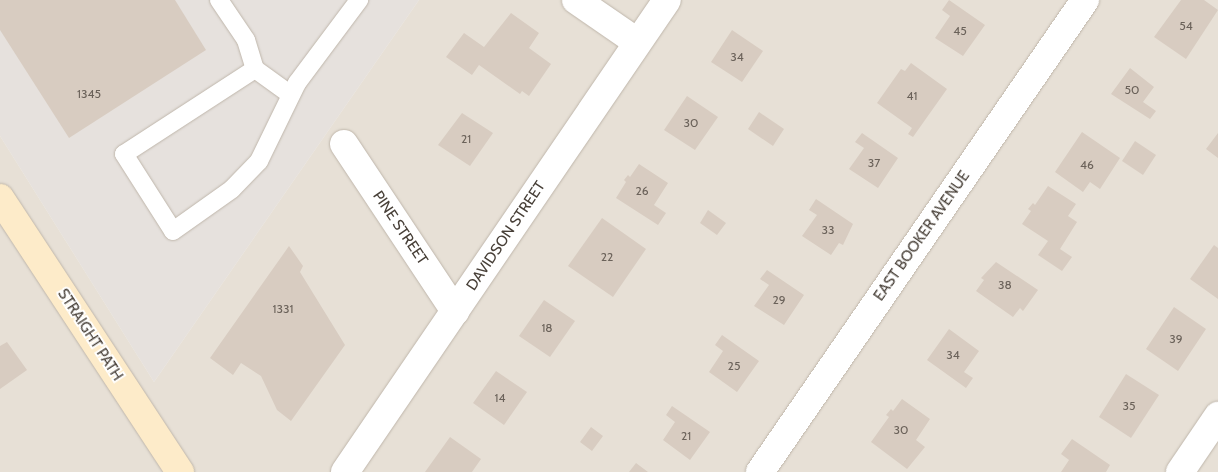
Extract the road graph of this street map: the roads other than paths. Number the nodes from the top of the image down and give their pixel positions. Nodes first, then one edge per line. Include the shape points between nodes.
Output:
1 (220, 0) edge
2 (358, 0) edge
3 (576, 0) edge
4 (666, 0) edge
5 (1085, 0) edge
6 (637, 42) junction
7 (255, 69) junction
8 (291, 95) junction
9 (344, 144) dead end
10 (0, 198) edge
11 (455, 311) junction
12 (1218, 416) edge
13 (180, 472) edge
14 (345, 472) edge
15 (760, 472) edge
16 (1180, 472) edge

1 - 7 lane via 246,40
2 - 8 lane
3 - 6 street
4 - 6 street, DAVIDSON STREET
5 - 15 street, EAST BOOKER AVENUE
6 - 11 street, DAVIDSON STREET
7 - 8 lane
7 - 8 lane via 124,154 173,231 232,189 259,160
9 - 11 street, PINE STREET
10 - 13 main road, STRAIGHT PATH
11 - 14 street, DAVIDSON STREET
12 - 16 street

